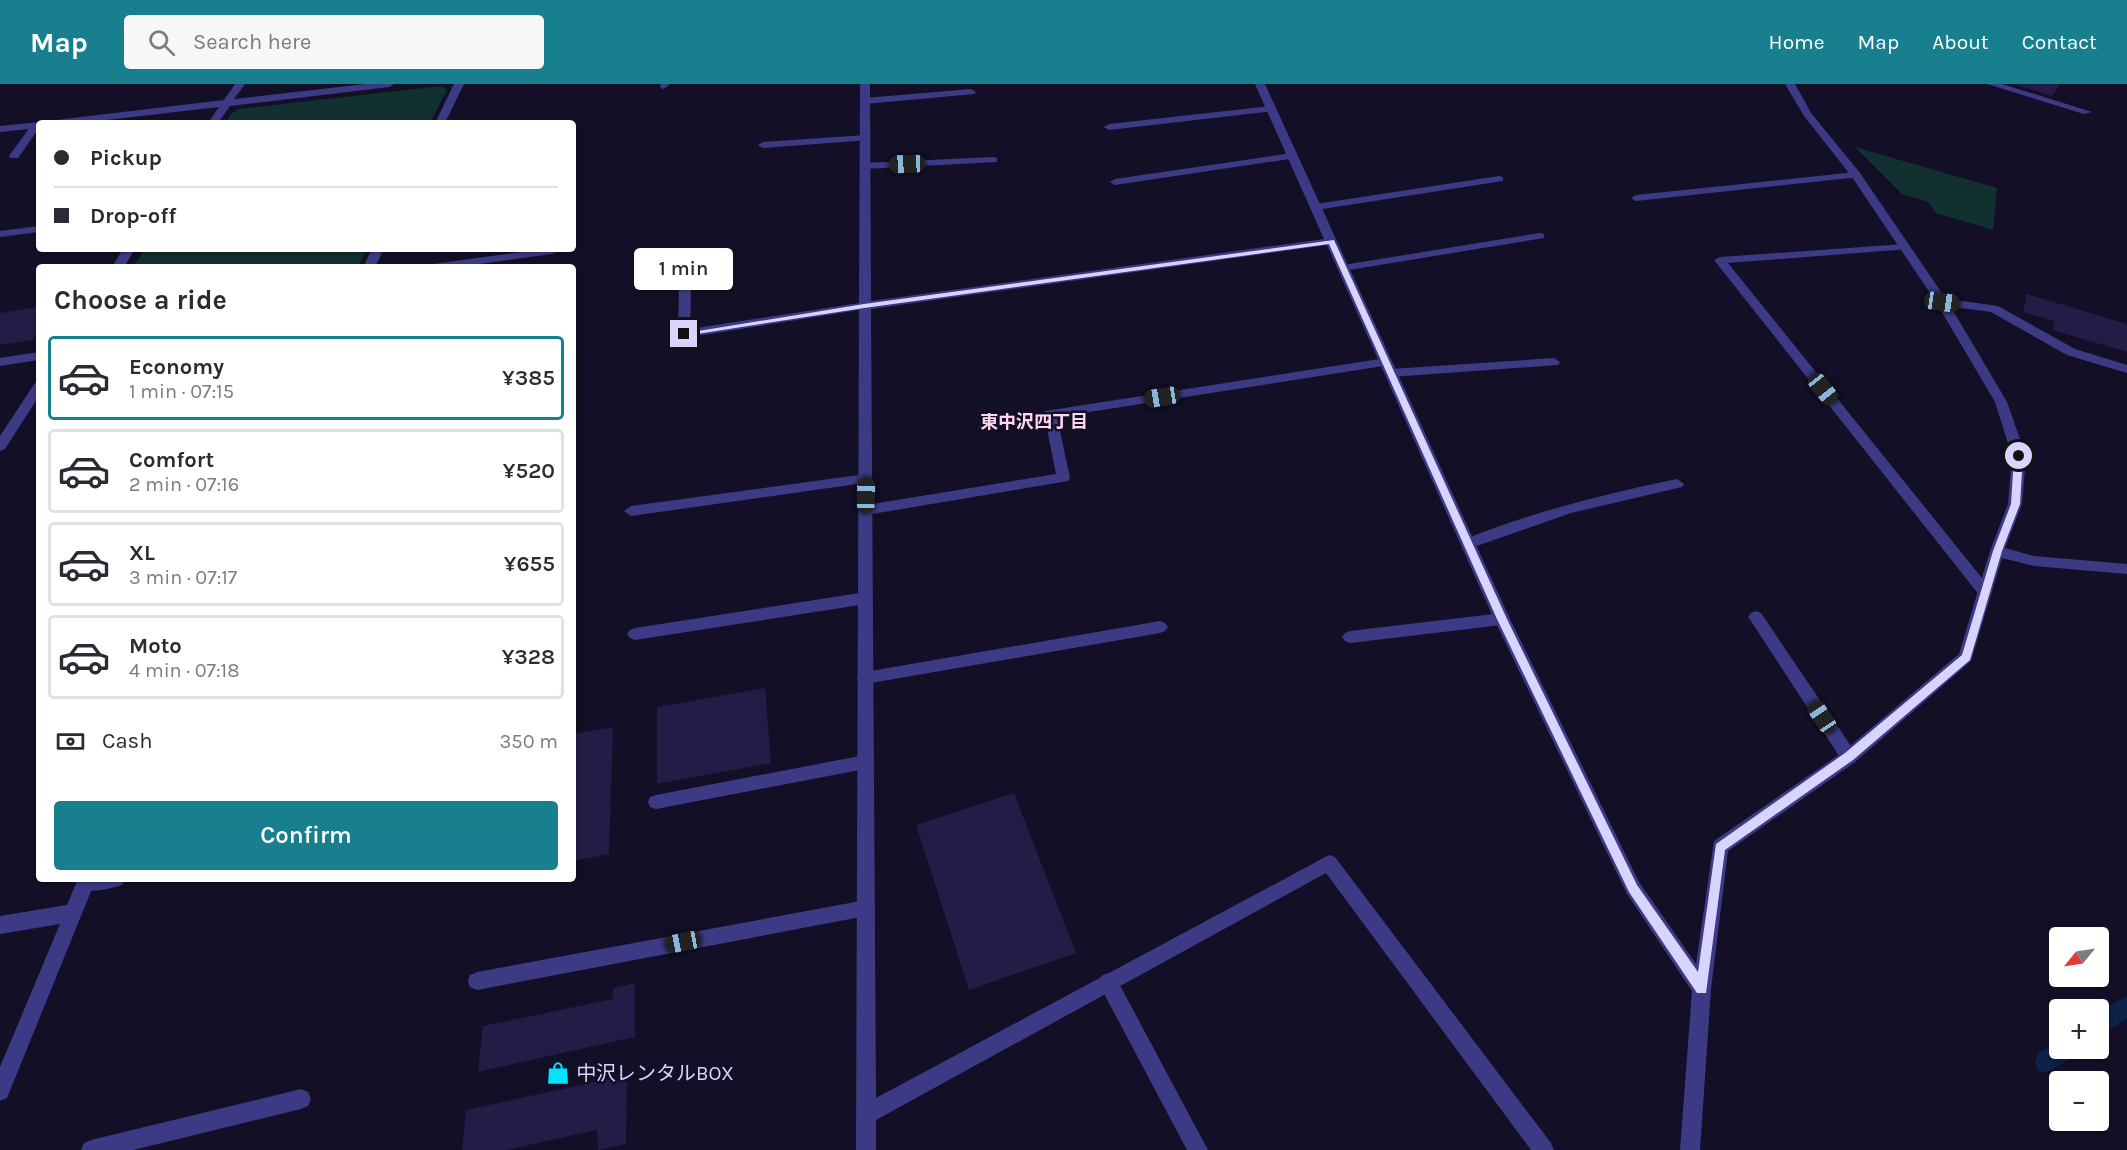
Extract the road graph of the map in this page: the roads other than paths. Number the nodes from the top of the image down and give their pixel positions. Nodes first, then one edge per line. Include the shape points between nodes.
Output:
1 (240, 84) edge
2 (389, 84) edge
3 (459, 84) edge
4 (865, 84) edge
5 (1260, 84) edge
6 (1790, 84) edge
7 (1992, 84) edge
8 (971, 92) dead end
9 (865, 101) junction
10 (226, 103) junction
11 (1272, 109) junction
12 (2087, 112) dead end
13 (82, 120) edge
14 (215, 120) edge
15 (441, 120) edge
16 (36, 125) edge
17 (36, 126) edge
18 (1109, 127) dead end
19 (0, 129) edge
20 (865, 138) junction
21 (764, 145) dead end
22 (14, 156) dead end
23 (1293, 156) junction
24 (993, 160) dead end
25 (864, 166) junction
26 (1856, 175) junction
27 (1499, 179) dead end
28 (1114, 182) dead end
29 (1636, 198) dead end
30 (1316, 207) junction
31 (36, 229) edge
32 (0, 234) edge
33 (1540, 236) dead end
34 (1331, 242) junction
35 (1905, 247) junction
36 (545, 252) edge
37 (455, 264) edge
38 (1343, 268) junction
39 (685, 288) dead end
40 (1942, 302) junction
41 (864, 306) junction
42 (36, 356) edge
43 (0, 362) edge
44 (1554, 362) dead end
45 (1388, 368) junction
46 (2127, 369) edge
47 (36, 391) edge
48 (0, 446) edge
49 (866, 479) junction
50 (1677, 484) dead end
51 (866, 510) junction
52 (632, 511) dead end
53 (1468, 544) junction
54 (1997, 551) junction
55 (2127, 569) edge
56 (1985, 591) junction
57 (866, 598) junction
58 (1756, 617) dead end
59 (1502, 619) junction
60 (1160, 627) dead end
61 (635, 634) dead end
62 (1350, 638) dead end
63 (866, 678) junction
64 (1849, 757) junction
65 (865, 762) junction
66 (656, 802) dead end
67 (86, 882) edge
68 (866, 908) junction
69 (73, 913) junction
70 (0, 925) edge
71 (477, 981) dead end
72 (1108, 982) junction
73 (1702, 988) junction
74 (0, 1092) edge
75 (301, 1099) dead end
76 (866, 1114) junction
77 (91, 1150) edge
78 (866, 1150) edge
79 (1198, 1150) edge
80 (1544, 1150) edge
81 (1690, 1150) edge

1 - 10 street
2 - 10 street
3 - 15 street
4 - 9 street
5 - 11 street
6 - 26 street via 1807,114
7 - 12 street
8 - 9 street
9 - 20 street
10 - 13 street
10 - 14 street
11 - 18 street
11 - 23 street
16 - 19 street
17 - 22 street
20 - 21 street
20 - 25 street
23 - 28 street
23 - 30 street
24 - 25 street
25 - 41 street
26 - 29 street
26 - 35 street
27 - 30 street
30 - 34 street
31 - 32 street
33 - 38 street
34 - 38 street
34 - 41 street
35 - 40 street
35 - 56 street via 1720,260
36 - 37 street
38 - 45 street
39 - 41 street via 684,334
40 - 46 street via 1994,309 2071,352
40 - 54 street via 2001,402 2019,456 2015,504
41 - 49 street
42 - 43 street
44 - 45 street
45 - 51 street via 1050,414 1063,478
45 - 53 street
47 - 48 street
49 - 51 street
49 - 52 street
50 - 53 street via 1605,498
51 - 57 street
53 - 59 street
54 - 55 street via 2034,561
54 - 56 street
56 - 64 street via 1966,657
57 - 61 street
57 - 63 street
58 - 64 street
59 - 62 street
59 - 73 street via 1633,888
60 - 63 street
63 - 65 street
64 - 73 street via 1720,847
65 - 66 street
65 - 68 street
67 - 69 street
68 - 71 street
68 - 76 street
69 - 70 street
69 - 74 street
72 - 76 street
72 - 79 street
72 - 80 street via 1329,863
73 - 81 street
75 - 77 street
76 - 78 street

